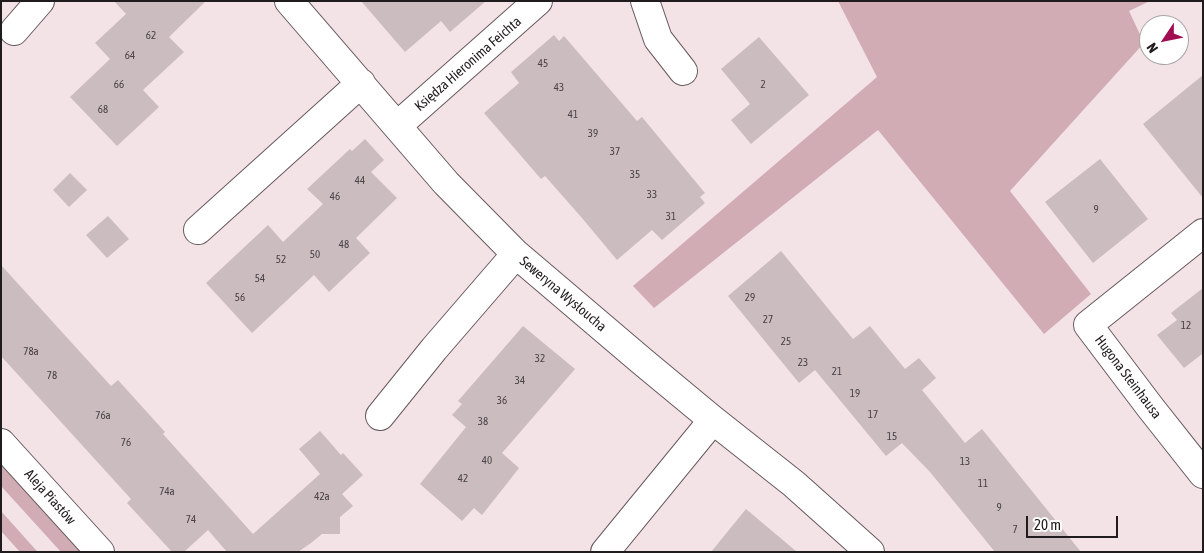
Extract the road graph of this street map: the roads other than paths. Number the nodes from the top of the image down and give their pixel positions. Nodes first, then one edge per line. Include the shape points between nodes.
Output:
1 (40, 1) edge
2 (289, 1) edge
3 (538, 1) edge
4 (645, 1) edge
5 (14, 31) dead end
6 (683, 71) dead end
7 (360, 83) junction
8 (397, 126) junction
9 (198, 230) dead end
10 (1203, 233) edge
11 (516, 254) junction
12 (380, 416) dead end
13 (713, 420) junction
14 (1, 443) edge
15 (1203, 474) edge
16 (100, 552) edge
17 (605, 552) edge
18 (870, 552) edge

1 - 5 street
2 - 7 street, Seweryna Wysłoucha
3 - 8 street, Księdza Hieronima Feichta
4 - 6 street via 658,39
7 - 8 street, Seweryna Wysłoucha
7 - 9 street
8 - 11 street, Seweryna Wysłoucha via 446,183
10 - 15 street, Hugona Steinhausa via 1088,325
11 - 12 street
11 - 13 street, Seweryna Wysłoucha
13 - 17 street
13 - 18 street, Seweryna Wysłoucha via 794,484
14 - 16 street, Aleja Piastów

